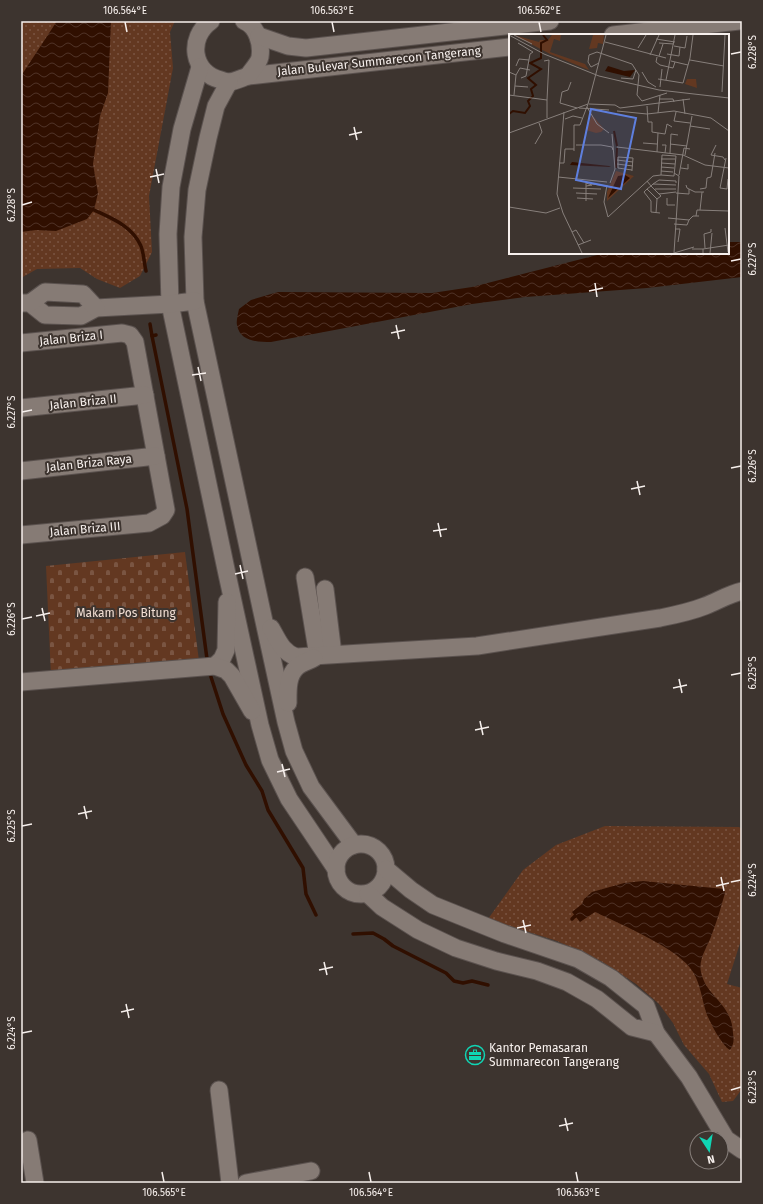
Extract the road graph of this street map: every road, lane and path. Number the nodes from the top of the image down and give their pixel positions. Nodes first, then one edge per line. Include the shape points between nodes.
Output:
1 (211, 21) edge
2 (550, 21) edge
3 (734, 21) edge
4 (247, 22) edge
5 (438, 34) junction
6 (622, 34) edge
7 (259, 36) junction
8 (509, 46) edge
9 (440, 54) junction
10 (200, 67) junction
11 (248, 76) junction
12 (229, 82) junction
13 (195, 301) junction
14 (26, 303) edge
15 (170, 304) junction
16 (96, 308) junction
17 (21, 343) edge
18 (145, 395) junction
19 (21, 408) edge
20 (156, 456) junction
21 (21, 471) edge
22 (21, 535) edge
23 (227, 574) junction
24 (305, 577) dead end
25 (325, 589) dead end
26 (742, 591) edge
27 (262, 612) junction
28 (326, 655) junction
29 (214, 666) junction
30 (21, 682) edge
31 (286, 722) junction
32 (260, 725) junction
33 (354, 845) junction
34 (336, 869) junction
35 (386, 869) junction
36 (368, 894) junction
37 (656, 1033) junction
38 (219, 1090) dead end
39 (28, 1140) dead end
40 (742, 1150) edge
41 (311, 1171) dead end
42 (35, 1183) edge
43 (230, 1183) edge
44 (246, 1183) edge

1 - 10 street via 198,35 195,51
2 - 5 street, Jalan Bulevar Summarecon Tangerang
3 - 6 street
4 - 7 street
5 - 7 street, Jalan Bulevar Summarecon Tangerang via 306,48 288,46
5 - 9 street
7 - 11 street, Jalan Bulevar Summarecon Tangerang via 260,58
8 - 9 street, Jalan Bulevar Summarecon Tangerang
9 - 11 street, Jalan Bulevar Summarecon Tangerang
10 - 12 street via 212,78
10 - 15 street via 182,129 171,187 168,234
11 - 12 street, Jalan Bulevar Summarecon Tangerang
12 - 13 street via 216,106 198,190 193,237
13 - 15 street
13 - 27 street
14 - 16 street via 45,315 81,316
14 - 16 street via 45,292 83,294
15 - 16 street
15 - 23 street
17 - 18 street, Jalan Briza I via 122,333 130,335 135,342
18 - 19 street, Jalan Briza II
18 - 20 street
20 - 21 street, Jalan Briza Raya
20 - 22 street, Jalan Briza III via 166,510 162,516 149,523
23 - 29 street via 226,650 222,659
23 - 32 street
24 - 28 street
25 - 28 street
26 - 28 street via 684,613 516,641 477,646
27 - 28 street via 283,650 290,655
27 - 31 street
28 - 31 street via 298,666 293,672 289,681
29 - 30 street
29 - 32 street via 226,670 232,676
31 - 33 street via 294,751 311,787
32 - 34 street via 270,760 289,799
33 - 34 street via 343,851 336,863
33 - 35 street via 374,847 383,856
34 - 36 street via 339,882 348,891
35 - 36 street via 383,882
35 - 37 street via 433,905 505,934 578,959 611,978 646,1006
36 - 37 street via 382,907 418,930 456,948 567,982 597,999 632,1027
37 - 40 street via 689,1077 726,1139
38 - 43 street
39 - 42 street
41 - 44 street

